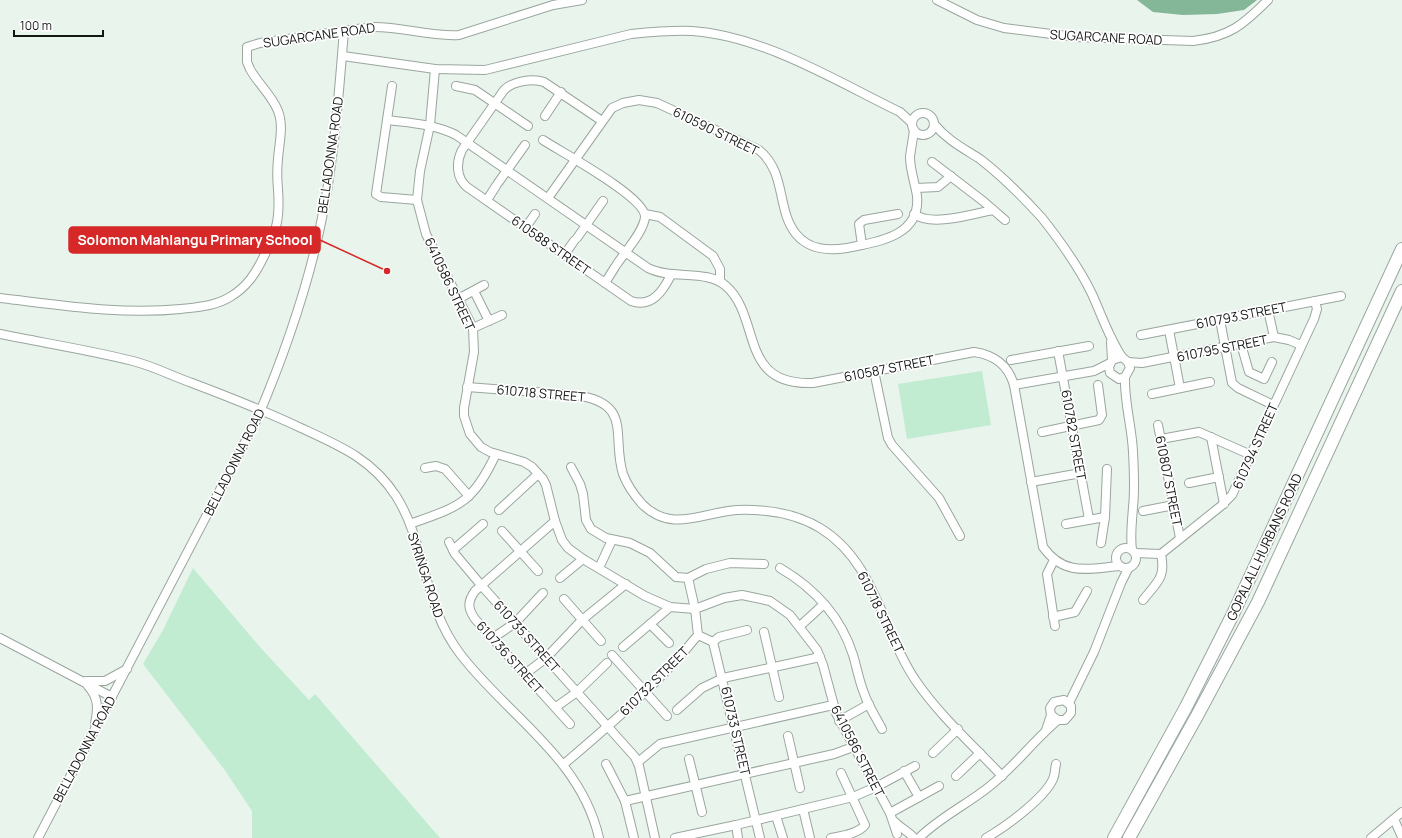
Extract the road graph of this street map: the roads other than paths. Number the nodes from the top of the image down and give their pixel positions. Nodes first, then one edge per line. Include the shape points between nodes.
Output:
1 (582, 0) edge
2 (937, 0) edge
3 (1268, 0) edge
4 (344, 30) junction
5 (342, 56) junction
6 (435, 69) junction
7 (392, 86) dead end
8 (456, 86) dead end
9 (561, 92) junction
10 (495, 104) junction
11 (900, 112) junction
12 (918, 114) junction
13 (545, 116) dead end
14 (387, 120) junction
15 (602, 121) junction
16 (934, 124) junction
17 (430, 125) junction
18 (528, 126) dead end
19 (913, 126) junction
20 (926, 134) junction
21 (945, 137) junction
22 (543, 140) dead end
23 (467, 143) junction
24 (525, 145) dead end
25 (912, 148) junction
26 (575, 160) junction
27 (932, 162) dead end
28 (507, 170) junction
29 (951, 176) junction
30 (916, 188) junction
31 (548, 198) junction
32 (417, 200) junction
33 (487, 200) junction
34 (603, 201) dead end
35 (993, 210) junction
36 (535, 214) dead end
37 (645, 214) junction
38 (898, 214) dead end
39 (914, 214) junction
40 (1005, 220) dead end
41 (586, 225) junction
42 (526, 227) junction
43 (862, 245) junction
44 (1402, 249) edge
45 (625, 252) junction
46 (565, 254) junction
47 (670, 275) junction
48 (720, 281) junction
49 (605, 283) junction
50 (484, 285) dead end
51 (474, 291) junction
52 (1402, 291) edge
53 (1341, 296) dead end
54 (0, 298) edge
55 (458, 299) junction
56 (1315, 301) junction
57 (1402, 306) edge
58 (1268, 310) junction
59 (502, 315) dead end
60 (1220, 320) junction
61 (489, 321) junction
62 (473, 328) junction
63 (1169, 330) junction
64 (0, 334) edge
65 (1142, 335) dead end
66 (1274, 338) junction
67 (1111, 341) junction
68 (1241, 344) junction
69 (1089, 346) dead end
70 (1301, 346) junction
71 (1225, 347) junction
72 (1058, 351) junction
73 (1374, 352) junction
74 (1174, 357) junction
75 (1011, 360) dead end
76 (1125, 360) junction
77 (1111, 362) junction
78 (1272, 362) dead end
79 (1142, 363) junction
80 (874, 371) junction
81 (1094, 371) junction
82 (1128, 374) junction
83 (1063, 376) junction
84 (1113, 376) junction
85 (1210, 382) dead end
86 (1014, 385) junction
87 (1098, 385) dead end
88 (467, 387) junction
89 (1180, 388) junction
90 (1125, 392) junction
91 (1152, 394) dead end
92 (1273, 405) junction
93 (262, 409) junction
94 (1072, 426) junction
95 (1158, 426) dead end
96 (1042, 432) dead end
97 (1211, 437) junction
98 (1161, 439) junction
99 (496, 454) junction
100 (1251, 455) junction
101 (571, 466) dead end
102 (425, 468) dead end
103 (1107, 469) dead end
104 (1081, 473) junction
105 (538, 474) junction
106 (1219, 477) junction
107 (1031, 482) junction
108 (1189, 483) dead end
109 (470, 496) junction
110 (1224, 504) junction
111 (1174, 506) junction
112 (499, 510) dead end
113 (1142, 511) dead end
114 (1105, 517) junction
115 (1089, 519) junction
116 (555, 521) junction
117 (410, 524) junction
118 (482, 524) dead end
119 (1066, 524) dead end
120 (502, 531) dead end
121 (1130, 535) junction
122 (960, 536) dead end
123 (1180, 538) junction
124 (612, 540) junction
125 (449, 542) dead end
126 (1101, 543) dead end
127 (1123, 548) junction
128 (453, 550) junction
129 (520, 551) junction
130 (1161, 554) junction
131 (1135, 555) junction
132 (584, 560) junction
133 (1054, 560) junction
134 (764, 564) dead end
135 (1121, 565) junction
136 (599, 568) junction
137 (780, 568) dead end
138 (538, 571) dead end
139 (560, 578) dead end
140 (688, 578) junction
141 (626, 584) junction
142 (481, 585) junction
143 (1087, 591) dead end
144 (543, 593) dead end
145 (564, 599) dead end
146 (1143, 600) dead end
147 (824, 604) junction
148 (670, 607) junction
149 (696, 609) junction
150 (1053, 617) junction
151 (582, 620) junction
152 (515, 623) junction
153 (650, 624) junction
154 (800, 626) junction
155 (1055, 626) dead end
156 (748, 630) dead end
157 (764, 632) dead end
158 (698, 635) junction
159 (0, 638) edge
160 (493, 638) junction
161 (601, 641) dead end
162 (713, 642) junction
163 (669, 643) dead end
164 (623, 647) dead end
165 (612, 655) dead end
166 (820, 657) junction
167 (546, 658) junction
168 (607, 662) dead end
169 (772, 667) junction
170 (128, 668) junction
171 (525, 674) junction
172 (723, 678) junction
173 (80, 680) junction
174 (577, 692) junction
175 (645, 692) junction
176 (112, 697) junction
177 (779, 697) dead end
178 (1066, 701) junction
179 (869, 704) junction
180 (833, 705) junction
181 (556, 708) junction
182 (677, 710) dead end
183 (1051, 714) junction
184 (667, 716) dead end
185 (839, 720) junction
186 (1058, 720) junction
187 (570, 724) dead end
188 (734, 726) junction
189 (608, 727) junction
190 (882, 729) dead end
191 (958, 729) junction
192 (1045, 731) junction
193 (94, 732) junction
194 (788, 736) dead end
195 (853, 747) junction
196 (933, 753) dead end
197 (980, 753) junction
198 (689, 759) dead end
199 (638, 762) junction
200 (794, 762) junction
201 (564, 764) junction
202 (606, 764) dead end
203 (1056, 764) dead end
204 (915, 766) dead end
205 (904, 771) junction
206 (746, 772) junction
207 (842, 773) dead end
208 (956, 776) dead end
209 (1002, 776) junction
210 (696, 784) junction
211 (939, 786) dead end
212 (876, 787) junction
213 (800, 788) dead end
214 (645, 796) junction
215 (852, 797) junction
216 (919, 797) junction
217 (624, 801) junction
218 (802, 809) junction
219 (702, 812) dead end
220 (1402, 812) edge
221 (890, 813) junction
222 (776, 816) junction
223 (1394, 819) junction
224 (757, 820) junction
225 (736, 825) junction
226 (928, 829) junction
227 (904, 835) edge
228 (1402, 837) edge
229 (38, 838) edge
230 (599, 838) edge
231 (634, 838) edge
232 (655, 838) edge
233 (676, 838) edge
234 (738, 838) edge
235 (760, 838) edge
236 (783, 838) edge
237 (810, 838) edge
238 (831, 838) edge
239 (919, 838) edge
240 (986, 838) edge
241 (1114, 838) edge
242 (1129, 838) edge
243 (1371, 838) edge

1 - 4 street, SUGARCANE ROAD via 553,5 459,35 427,34 389,27
2 - 3 street, SUGARCANE ROAD via 977,20 1004,28 1075,36 1193,41 1207,40 1231,32
4 - 5 street, BELLADONNA ROAD
4 - 54 street, SUGARCANE ROAD via 247,47 247,62 250,69 273,101 280,116 277,170 280,212 275,232 264,255 253,276 239,291 220,302 206,306 162,311 77,308
5 - 6 street
5 - 93 street, BELLADONNA ROAD via 333,146 315,250 298,312
6 - 11 street via 485,70 631,34 693,31 739,40 768,50 809,67
6 - 17 street, 6410586 STREET
7 - 14 street
8 - 10 street via 475,90
9 - 10 street, 610588 STREET via 540,80 516,83 507,87
9 - 13 street
9 - 15 street, 610588 STREET
10 - 18 street
10 - 23 street, 610588 STREET
11 - 12 street
11 - 19 street
12 - 16 street via 929,115
12 - 19 street
14 - 17 street
14 - 32 street via 376,194 381,197
15 - 26 street, 610590 STREET
15 - 43 street, 610590 STREET via 612,108 623,103 648,100 753,146 769,159 775,169 788,219 802,239 817,248 830,250
16 - 20 street
16 - 21 street
17 - 23 street via 446,129
17 - 32 street, 6410586 STREET
19 - 20 street
19 - 25 street, 610590 STREET
20 - 21 street
20 - 25 street
21 - 67 street via 980,159 1041,217 1082,276
22 - 26 street
23 - 28 street
23 - 33 street, 610588 STREET via 457,161 460,175 464,184
24 - 28 street
25 - 30 street, 610590 STREET via 911,166
26 - 31 street, 610590 STREET
26 - 37 street via 628,194
27 - 29 street
28 - 31 street
28 - 33 street
29 - 30 street via 938,186
29 - 35 street
30 - 39 street, 610590 STREET
31 - 41 street
32 - 55 street, 6410586 STREET via 426,234
33 - 42 street, 610588 STREET
34 - 41 street
35 - 39 street via 935,220 920,218
35 - 40 street
36 - 42 street
37 - 45 street via 641,229
37 - 48 street via 660,217 713,256 720,269
38 - 43 street via 864,220 859,224
39 - 43 street, 610590 STREET via 907,226 895,236
41 - 45 street
41 - 46 street
42 - 46 street, 610588 STREET
44 - 241 highway, GOPALALL HURBANS ROAD via 1236,608 1186,707
45 - 47 street via 648,268
45 - 49 street
46 - 49 street, 610588 STREET
47 - 48 street
47 - 49 street, 610588 STREET via 659,295 648,302 631,301
48 - 80 street, 610587 STREET via 734,294 740,304 753,347 771,372 799,384
50 - 51 street
51 - 55 street
51 - 61 street
52 - 73 highway, GOPALALL HURBANS ROAD
53 - 56 street, 610793 STREET
55 - 62 street, 6410586 STREET
56 - 58 street, 610793 STREET
56 - 70 street, 610794 STREET via 1317,309 1314,319
57 - 73 highway
58 - 60 street, 610793 STREET
58 - 66 street
59 - 61 street
60 - 63 street, 610793 STREET
60 - 71 street
61 - 62 street
62 - 88 street, 6410586 STREET via 474,352
63 - 65 street, 610793 STREET
63 - 74 street
64 - 93 street, SYRINGA ROAD via 136,362
66 - 68 street, 610795 STREET
66 - 70 street, 610795 STREET via 1289,340
67 - 76 street
67 - 77 street
68 - 71 street, 610795 STREET
68 - 78 street via 1249,372 1264,379
69 - 72 street
70 - 92 street, 610794 STREET
71 - 74 street, 610795 STREET
71 - 92 street via 1232,384
72 - 75 street
72 - 83 street, 610782 STREET
73 - 242 highway, GOPALALL HURBANS ROAD via 1258,602
74 - 79 street, 610795 STREET
74 - 89 street
76 - 77 street
76 - 79 street
76 - 82 street
77 - 81 street
77 - 84 street
79 - 82 street
80 - 86 street, 610587 STREET via 974,352 984,353 1002,363
80 - 122 street via 888,438 939,498
81 - 83 street
81 - 84 street
82 - 84 street
82 - 90 street
83 - 86 street
83 - 94 street, 610782 STREET
84 - 90 street
85 - 89 street
86 - 107 street, 610587 STREET
87 - 94 street via 1101,418
88 - 99 street, 6410586 STREET via 464,416 470,434 481,447
88 - 191 street, 610718 STREET via 588,396 601,402 613,414 618,426 623,474 628,484 643,504 672,520 690,520 735,510 769,511 796,517 833,536 864,573 915,679 937,708
89 - 91 street
90 - 121 street via 1132,428 1134,459 1134,500
92 - 100 street, 610794 STREET
93 - 117 street, SYRINGA ROAD via 362,458 385,481 402,506
93 - 170 street, BELLADONNA ROAD
94 - 96 street
94 - 104 street, 610782 STREET
95 - 98 street, 610807 STREET
97 - 98 street via 1193,432
97 - 100 street
97 - 106 street
98 - 111 street, 610807 STREET
99 - 105 street, 6410586 STREET via 524,462
99 - 109 street via 484,478
100 - 110 street, 610794 STREET via 1232,495
101 - 124 street via 583,494 588,525 597,533
102 - 109 street via 436,466 445,469
103 - 114 street
104 - 107 street
104 - 115 street, 610782 STREET
105 - 112 street
105 - 116 street, 6410586 STREET via 546,485
106 - 108 street
106 - 110 street
107 - 133 street, 610587 STREET via 1041,538
109 - 117 street via 450,509
110 - 123 street, 610794 STREET
111 - 113 street
111 - 123 street, 610807 STREET
114 - 115 street
114 - 126 street
115 - 119 street
116 - 129 street, 610736 STREET
116 - 132 street, 6410586 STREET via 568,548
117 - 201 street, SYRINGA ROAD via 433,604 450,639 471,666
118 - 128 street
120 - 129 street
121 - 127 street
121 - 131 street
123 - 130 street, 610794 STREET
124 - 136 street
124 - 140 street via 639,547 659,560 672,575
125 - 128 street, 610735 STREET
127 - 131 street
127 - 135 street via 1117,553
128 - 142 street, 610735 STREET
129 - 138 street
129 - 142 street, 610736 STREET
130 - 131 street
130 - 146 street via 1164,568
131 - 135 street via 1134,565
132 - 136 street, 6410586 STREET
132 - 139 street
133 - 135 street via 1074,569
133 - 150 street via 1047,574
134 - 140 street via 730,563 706,569
135 - 178 street via 1121,583 1105,625 1075,688
136 - 141 street, 6410586 STREET
137 - 147 street via 804,582
140 - 149 street, 610732 STREET
141 - 148 street, 6410586 STREET via 659,604
141 - 151 street
142 - 152 street, 610735 STREET
142 - 160 street, 610736 STREET via 470,598 469,606 475,619
143 - 150 street via 1075,612
144 - 152 street
145 - 151 street
147 - 154 street
147 - 179 street via 839,624 853,655
148 - 149 street, 6410586 STREET
148 - 153 street
149 - 154 street, 6410586 STREET via 735,595 751,596 779,605
149 - 158 street, 610732 STREET
150 - 155 street
151 - 161 street
151 - 167 street
152 - 160 street
152 - 167 street, 610735 STREET
153 - 163 street
153 - 164 street
154 - 166 street, 6410586 STREET
156 - 162 street via 719,637
157 - 169 street
158 - 162 street
158 - 175 street, 610732 STREET via 678,660
159 - 173 street
160 - 171 street, 610736 STREET
162 - 172 street, 610733 STREET
165 - 175 street
166 - 169 street
166 - 180 street, 6410586 STREET
167 - 171 street
167 - 174 street, 610735 STREET
168 - 174 street
169 - 172 street
169 - 177 street
170 - 173 street via 105,681
170 - 176 street, BELLADONNA ROAD
171 - 181 street, 610736 STREET
172 - 182 street via 702,688
172 - 188 street, 610733 STREET
173 - 176 street
173 - 193 street via 94,694 97,703
174 - 181 street
174 - 189 street, 610735 STREET
175 - 184 street
175 - 189 street, 610732 STREET
176 - 193 street, BELLADONNA ROAD
178 - 183 street via 1054,702 1050,708
178 - 186 street via 1072,709 1070,716 1065,720
179 - 185 street
179 - 190 street
180 - 185 street, 6410586 STREET
180 - 188 street
181 - 187 street, 610736 STREET
183 - 186 street
183 - 192 street
185 - 195 street, 6410586 STREET
186 - 192 street
188 - 199 street via 660,744
188 - 206 street, 610733 STREET
189 - 199 street, 610735 STREET
189 - 201 street, 610732 STREET
191 - 196 street
191 - 197 street, 610718 STREET
192 - 209 street
193 - 229 street, BELLADONNA ROAD
194 - 200 street
195 - 200 street via 834,754
195 - 212 street, 6410586 STREET
197 - 208 street
197 - 209 street, 610718 STREET
198 - 210 street
199 - 214 street
200 - 206 street
200 - 213 street
201 - 230 street, SYRINGA ROAD via 586,800
202 - 217 street
203 - 240 street via 1053,779 1043,791 1025,810
204 - 205 street
205 - 212 street
205 - 216 street
206 - 210 street
206 - 224 street, 610733 STREET
207 - 215 street
209 - 226 street via 969,803
210 - 214 street
210 - 219 street
211 - 216 street
212 - 215 street
212 - 221 street, 6410586 STREET
214 - 217 street
214 - 232 street
215 - 218 street
215 - 238 street via 865,825 848,834
216 - 221 street
217 - 231 street
218 - 222 street
218 - 237 street
220 - 223 street
221 - 227 street, 6410586 STREET
222 - 224 street
222 - 236 street
223 - 228 street
223 - 243 street
224 - 225 street
224 - 235 street, 610733 STREET
225 - 233 street
225 - 234 street
226 - 227 street
226 - 239 street

